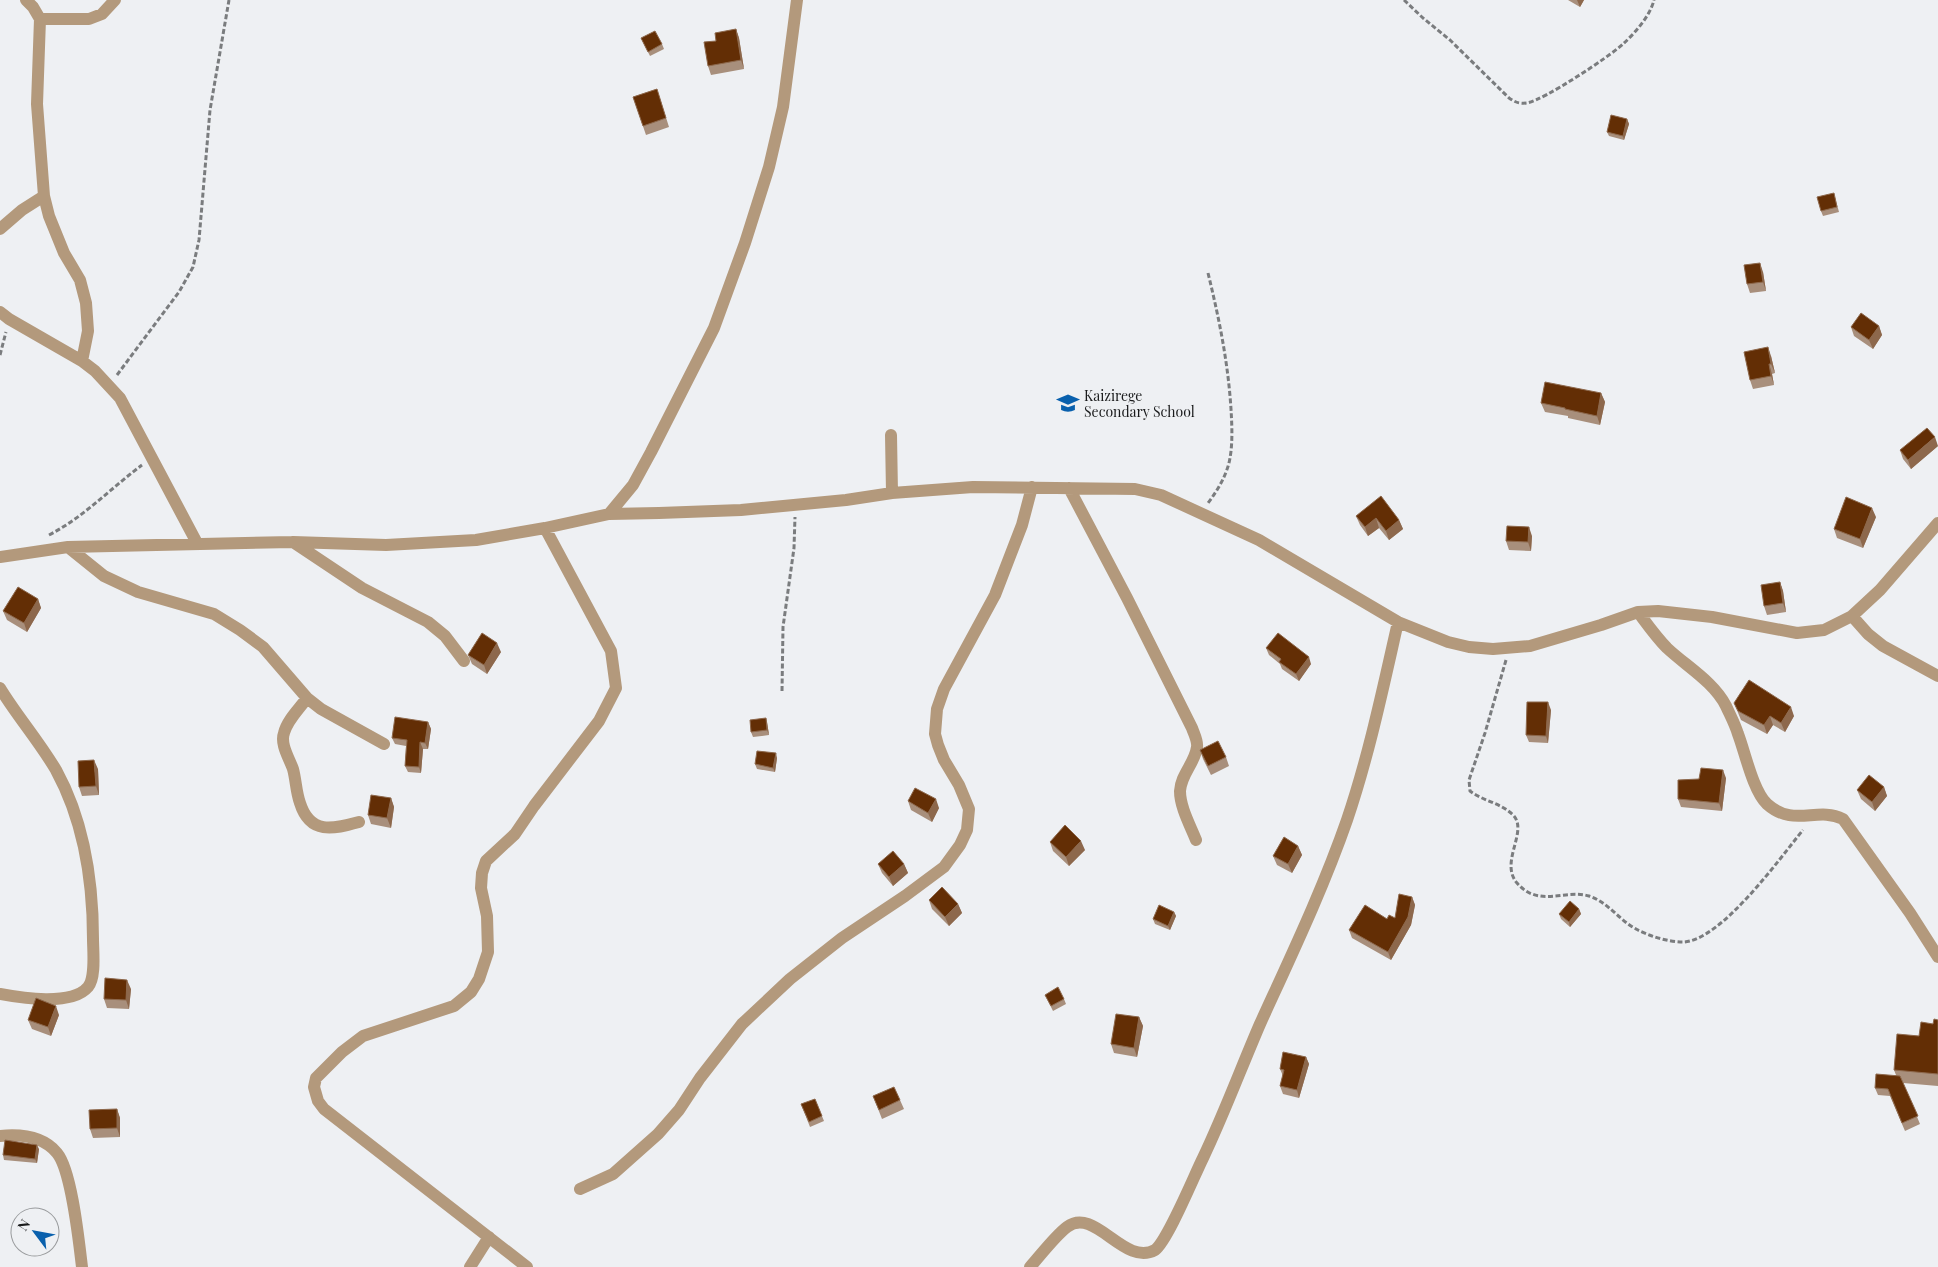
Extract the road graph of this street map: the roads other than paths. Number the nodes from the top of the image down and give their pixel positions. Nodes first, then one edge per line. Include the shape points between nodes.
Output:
1 (26, 0) edge
2 (115, 0) edge
3 (797, 0) edge
4 (40, 19) junction
5 (44, 196) junction
6 (0, 228) edge
7 (4, 315) edge
8 (82, 361) junction
9 (891, 435) dead end
10 (1032, 487) junction
11 (1069, 488) junction
12 (892, 493) junction
13 (609, 514) junction
14 (1938, 523) edge
15 (545, 528) junction
16 (293, 542) junction
17 (197, 543) junction
18 (68, 547) junction
19 (0, 557) edge
20 (1638, 612) junction
21 (1852, 616) junction
22 (1398, 622) junction
23 (464, 661) dead end
24 (1938, 676) edge
25 (0, 688) edge
26 (307, 698) junction
27 (384, 744) dead end
28 (359, 822) dead end
29 (1196, 840) dead end
30 (1938, 957) edge
31 (0, 994) edge
32 (0, 1136) edge
33 (580, 1189) dead end
34 (488, 1237) junction
35 (82, 1267) edge
36 (470, 1267) edge
37 (527, 1267) edge
38 (1030, 1267) edge

1 - 4 street
2 - 4 street via 102,14 89,19
3 - 13 street via 783,107 770,167 714,328 633,485
4 - 5 street via 37,104
5 - 6 street
5 - 8 street via 64,252 80,280 86,303 88,330
7 - 8 street
8 - 17 street via 120,398
9 - 12 street
10 - 11 street
10 - 12 street via 973,487
10 - 33 street via 1022,525 995,595 944,689 938,709 935,734 938,746 969,809 967,830 960,844 944,867 790,978 742,1024 658,1134 613,1174
11 - 22 street via 1135,489 1161,495 1259,540
11 - 29 street via 1192,728 1196,750 1182,779 1180,793
12 - 13 street via 741,510
13 - 15 street
14 - 21 street via 1880,590
15 - 16 street via 476,540 386,545
15 - 34 street via 611,651 616,688 600,722 515,834 486,862 481,888 487,916 488,952 471,992 454,1006 363,1036 316,1078 314,1087 324,1109
16 - 17 street
16 - 23 street via 362,588 428,622 445,636
17 - 18 street
18 - 19 street
18 - 26 street via 104,576 138,592 214,614 240,630 263,647
20 - 21 street via 1712,617 1797,633 1824,630
20 - 22 street via 1530,646 1493,649 1455,644
20 - 30 street via 1665,647 1711,686 1724,703 1766,803 1782,813 1798,817 1825,814 1843,818
21 - 24 street via 1883,646
22 - 38 street via 1370,743 1347,820 1219,1124 1173,1221 1157,1249 1144,1257 1135,1256 1079,1222 1068,1226
25 - 31 street via 56,770 77,818 86,850 92,909 93,972 89,987 63,998
26 - 27 street
26 - 28 street via 283,734 302,810 312,824 322,828
32 - 35 street via 38,1139 58,1154 67,1177
34 - 36 street
34 - 37 street

